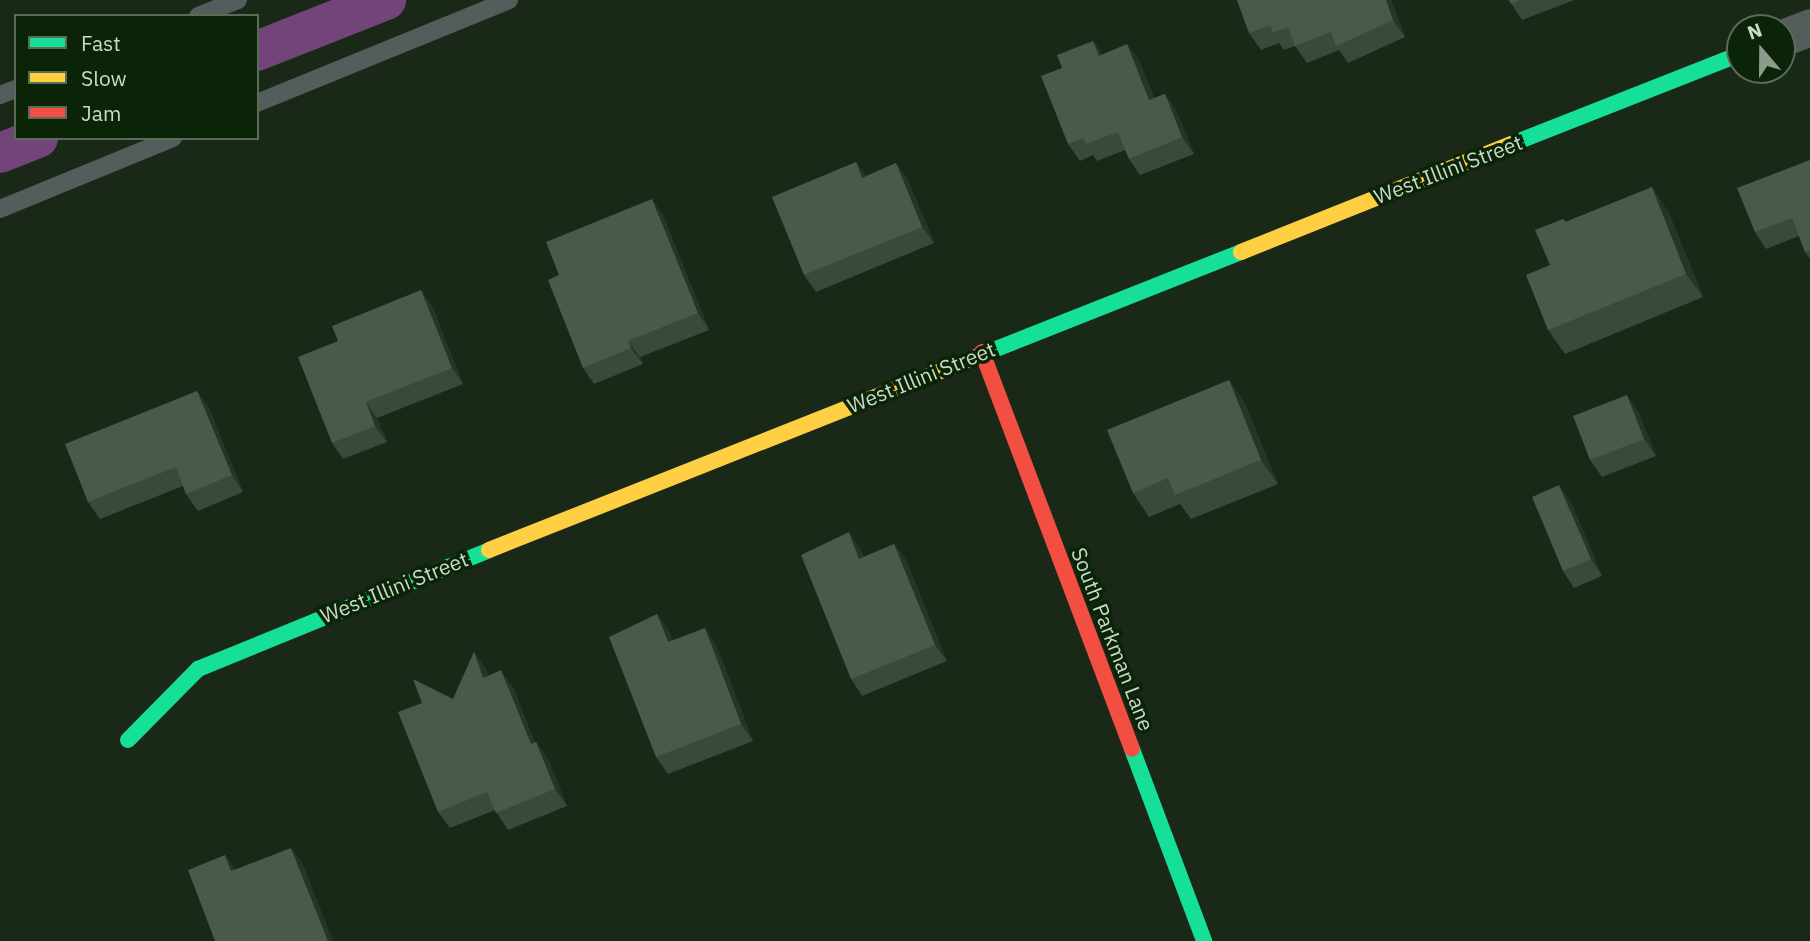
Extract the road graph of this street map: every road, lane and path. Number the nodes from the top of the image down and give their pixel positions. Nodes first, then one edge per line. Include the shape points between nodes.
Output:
1 (238, 0) edge
2 (509, 0) edge
3 (203, 14) edge
4 (1726, 60) edge
5 (259, 102) edge
6 (168, 140) edge
7 (0, 209) edge
8 (982, 352) junction
9 (128, 740) dead end
10 (1204, 941) edge

1 - 3 lane
2 - 5 lane
4 - 8 street, West Illini Street
6 - 7 lane
8 - 9 street, West Illini Street via 218,658 166,697
8 - 10 street, South Parkman Lane

